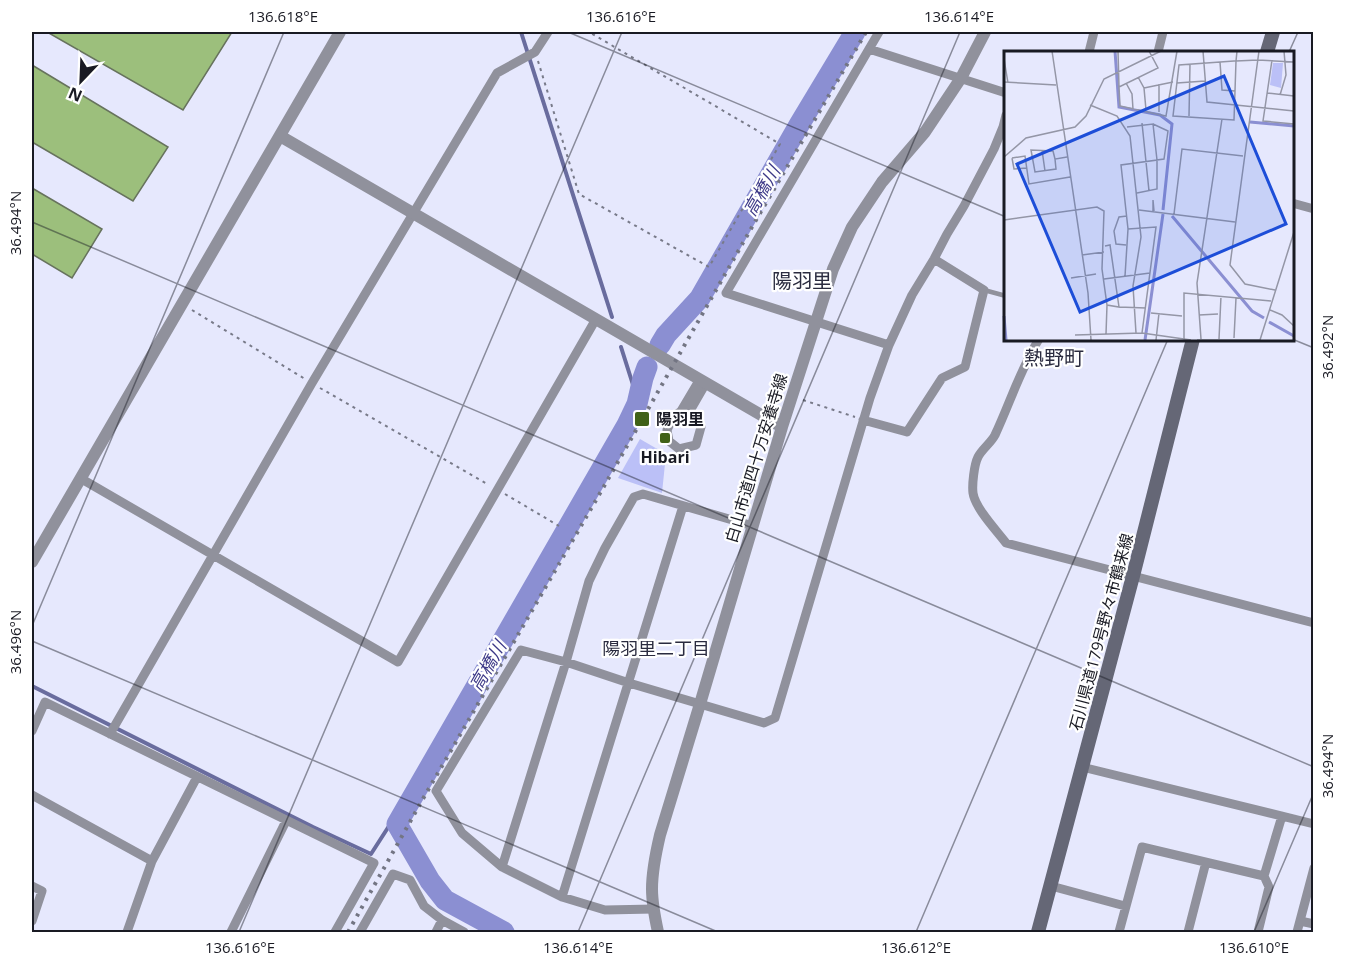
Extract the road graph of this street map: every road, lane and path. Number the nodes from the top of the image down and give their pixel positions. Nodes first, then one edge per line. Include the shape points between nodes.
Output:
1 (340, 32) edge
2 (548, 32) edge
3 (588, 32) edge
4 (879, 32) edge
5 (985, 32) edge
6 (1094, 32) edge
7 (1163, 32) edge
8 (1273, 32) edge
9 (869, 49) junction
10 (1089, 51) edge
11 (1158, 51) edge
12 (1267, 51) edge
13 (531, 55) junction
14 (961, 78) junction
15 (1004, 92) edge
16 (1004, 123) edge
17 (280, 136) junction
18 (1294, 203) edge
19 (1314, 209) edge
20 (413, 213) junction
21 (934, 259) junction
22 (984, 290) junction
23 (1004, 295) edge
24 (181, 304) junction
25 (596, 319) junction
26 (816, 321) junction
27 (1038, 340) edge
28 (1193, 340) edge
29 (889, 345) junction
30 (703, 381) junction
31 (312, 383) junction
32 (791, 396) junction
33 (863, 420) junction
34 (782, 427) junction
35 (80, 478) junction
36 (497, 490) junction
37 (683, 506) junction
38 (559, 526) dead end
39 (753, 526) junction
40 (214, 555) junction
41 (32, 562) edge
42 (1133, 576) junction
43 (1314, 623) edge
44 (566, 662) junction
45 (629, 683) junction
46 (700, 704) junction
47 (113, 729) junction
48 (32, 731) edge
49 (1082, 767) junction
50 (197, 777) junction
51 (32, 795) edge
52 (1282, 816) junction
53 (286, 821) junction
54 (1314, 824) edge
55 (152, 861) junction
56 (1206, 862) junction
57 (502, 867) junction
58 (1314, 868) edge
59 (1264, 876) junction
60 (32, 886) edge
61 (1051, 886) junction
62 (562, 897) junction
63 (1125, 906) junction
64 (654, 909) junction
65 (442, 920) junction
66 (32, 921) edge
67 (1300, 921) junction
68 (1314, 924) edge
69 (127, 933) edge
70 (231, 933) edge
71 (335, 933) edge
72 (360, 933) edge
73 (436, 933) edge
74 (464, 933) edge
75 (658, 933) edge
76 (1038, 933) edge
77 (1119, 933) edge
78 (1188, 933) edge
79 (1258, 933) edge
80 (1297, 933) edge

1 - 17 street
2 - 13 street
3 - 13 path via 780,144 709,267 579,194
4 - 9 street
5 - 14 street, 白山市道四十万安養寺線
6 - 10 street
7 - 11 street
8 - 12 main road
9 - 14 street
9 - 26 street via 726,293
13 - 20 street via 497,73
14 - 15 street
14 - 26 street, 白山市道四十万安養寺線 via 925,132 882,182 852,226
16 - 21 street via 994,149
17 - 20 street
17 - 24 street
18 - 19 street
20 - 25 street
20 - 31 street
21 - 22 street
21 - 29 street via 912,294
22 - 23 lane
22 - 33 street via 965,367 942,378 907,432
24 - 31 path
24 - 35 street
25 - 30 street
25 - 36 street
26 - 29 street
26 - 32 street, 白山市道四十万安養寺線
27 - 42 street via 993,438 978,457 973,493 976,503 1006,543
28 - 42 main road, 石川県道179号野々市鶴来線
29 - 33 street
30 - 30 street via 691,409 702,427 696,445 680,449 669,441 667,430
30 - 34 street
31 - 36 path
31 - 40 street
32 - 33 path
32 - 34 street, 白山市道四十万安養寺線
33 - 46 street via 775,718 764,723
34 - 39 street, 白山市道四十万安養寺線
35 - 40 street
35 - 41 street
36 - 38 path
36 - 40 street via 398,662
37 - 39 street
37 - 44 street via 643,494 634,496 589,581
37 - 45 street
39 - 46 street, 白山市道四十万安養寺線
40 - 47 street
42 - 43 street
42 - 49 main road, 石川県道179号野々市鶴来線
44 - 45 street
44 - 57 street
44 - 57 street via 521,650 436,791 462,833
45 - 46 street
45 - 62 street
46 - 64 street, 白山市道四十万安養寺線 via 656,852
47 - 48 street via 45,702
47 - 50 street
49 - 52 street
49 - 61 main road, 石川県道179号野々市鶴来線
50 - 53 street
50 - 55 street
51 - 55 street
52 - 54 street
52 - 59 street
53 - 70 street
53 - 71 street via 374,863
55 - 69 street
56 - 59 street
56 - 63 street via 1142,847
56 - 78 street
57 - 62 street
58 - 67 street
59 - 79 street via 1269,887
60 - 66 street via 42,891
61 - 63 street
61 - 76 main road, 石川県道179号野々市鶴来線
62 - 64 street via 604,910
63 - 77 street
64 - 75 street, 白山市道四十万安養寺線
65 - 72 street via 424,906 410,880 393,874
65 - 73 street
65 - 74 street
67 - 68 street
67 - 80 street

